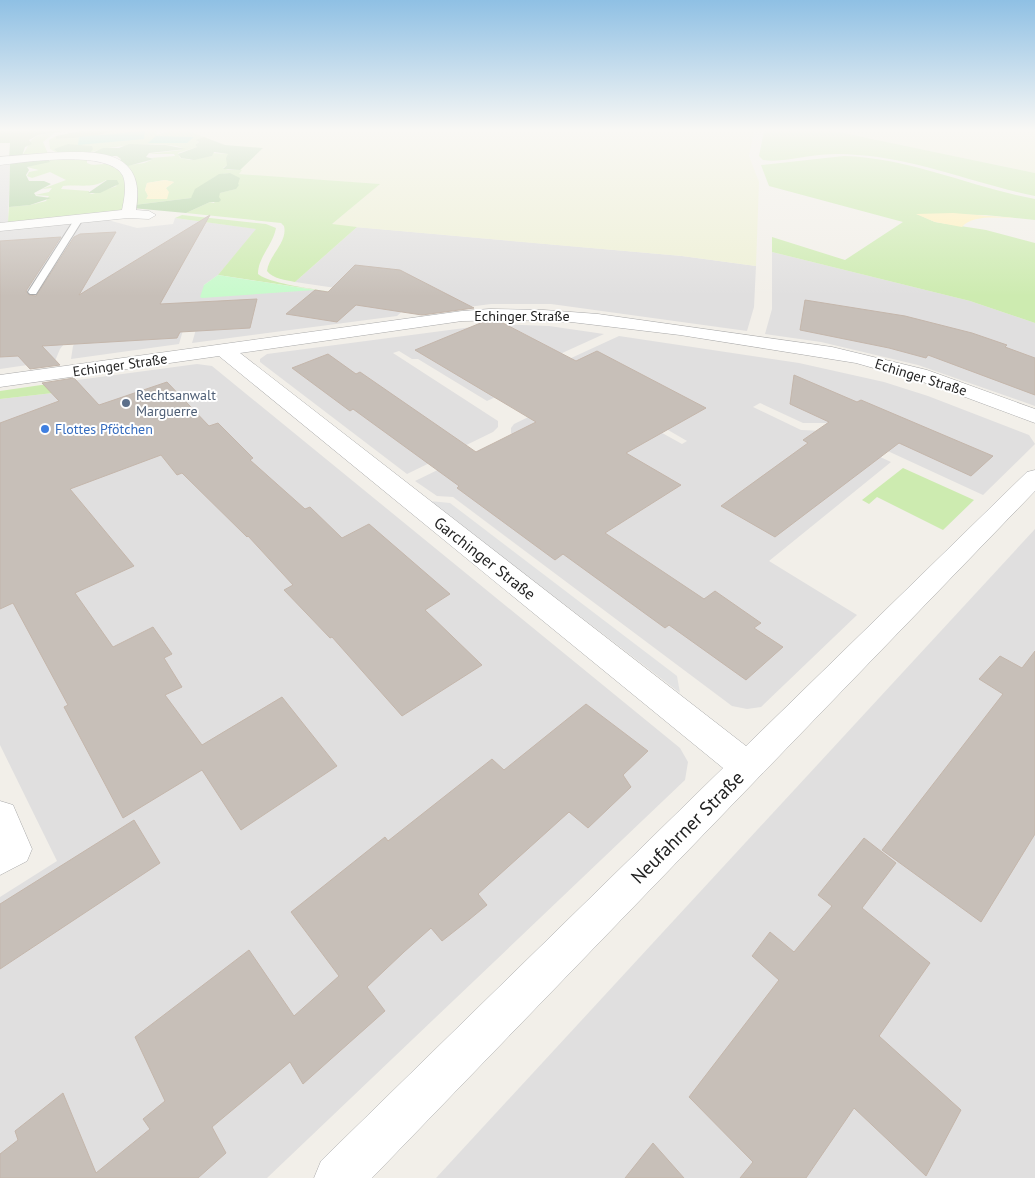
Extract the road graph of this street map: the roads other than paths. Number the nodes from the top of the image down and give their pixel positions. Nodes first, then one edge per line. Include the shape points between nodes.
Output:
1 (131, 186) edge
2 (128, 214) junction
3 (149, 215) dead end
4 (79, 219) junction
5 (0, 226) edge
6 (32, 292) dead end
7 (224, 350) junction
8 (0, 381) edge
9 (1035, 417) edge
10 (1035, 477) edge
11 (747, 767) junction
12 (0, 817) edge
13 (0, 858) edge
14 (338, 1178) edge

1 - 2 street
2 - 3 street
2 - 4 street
4 - 5 street
4 - 6 lane
7 - 8 street, Echinger Straße
7 - 9 street, Echinger Straße via 462,316 569,315 882,363
7 - 11 street, Garchinger Straße
10 - 11 street, Neufahrner Straße
11 - 14 street, Neufahrner Straße
12 - 13 street via 14,849

